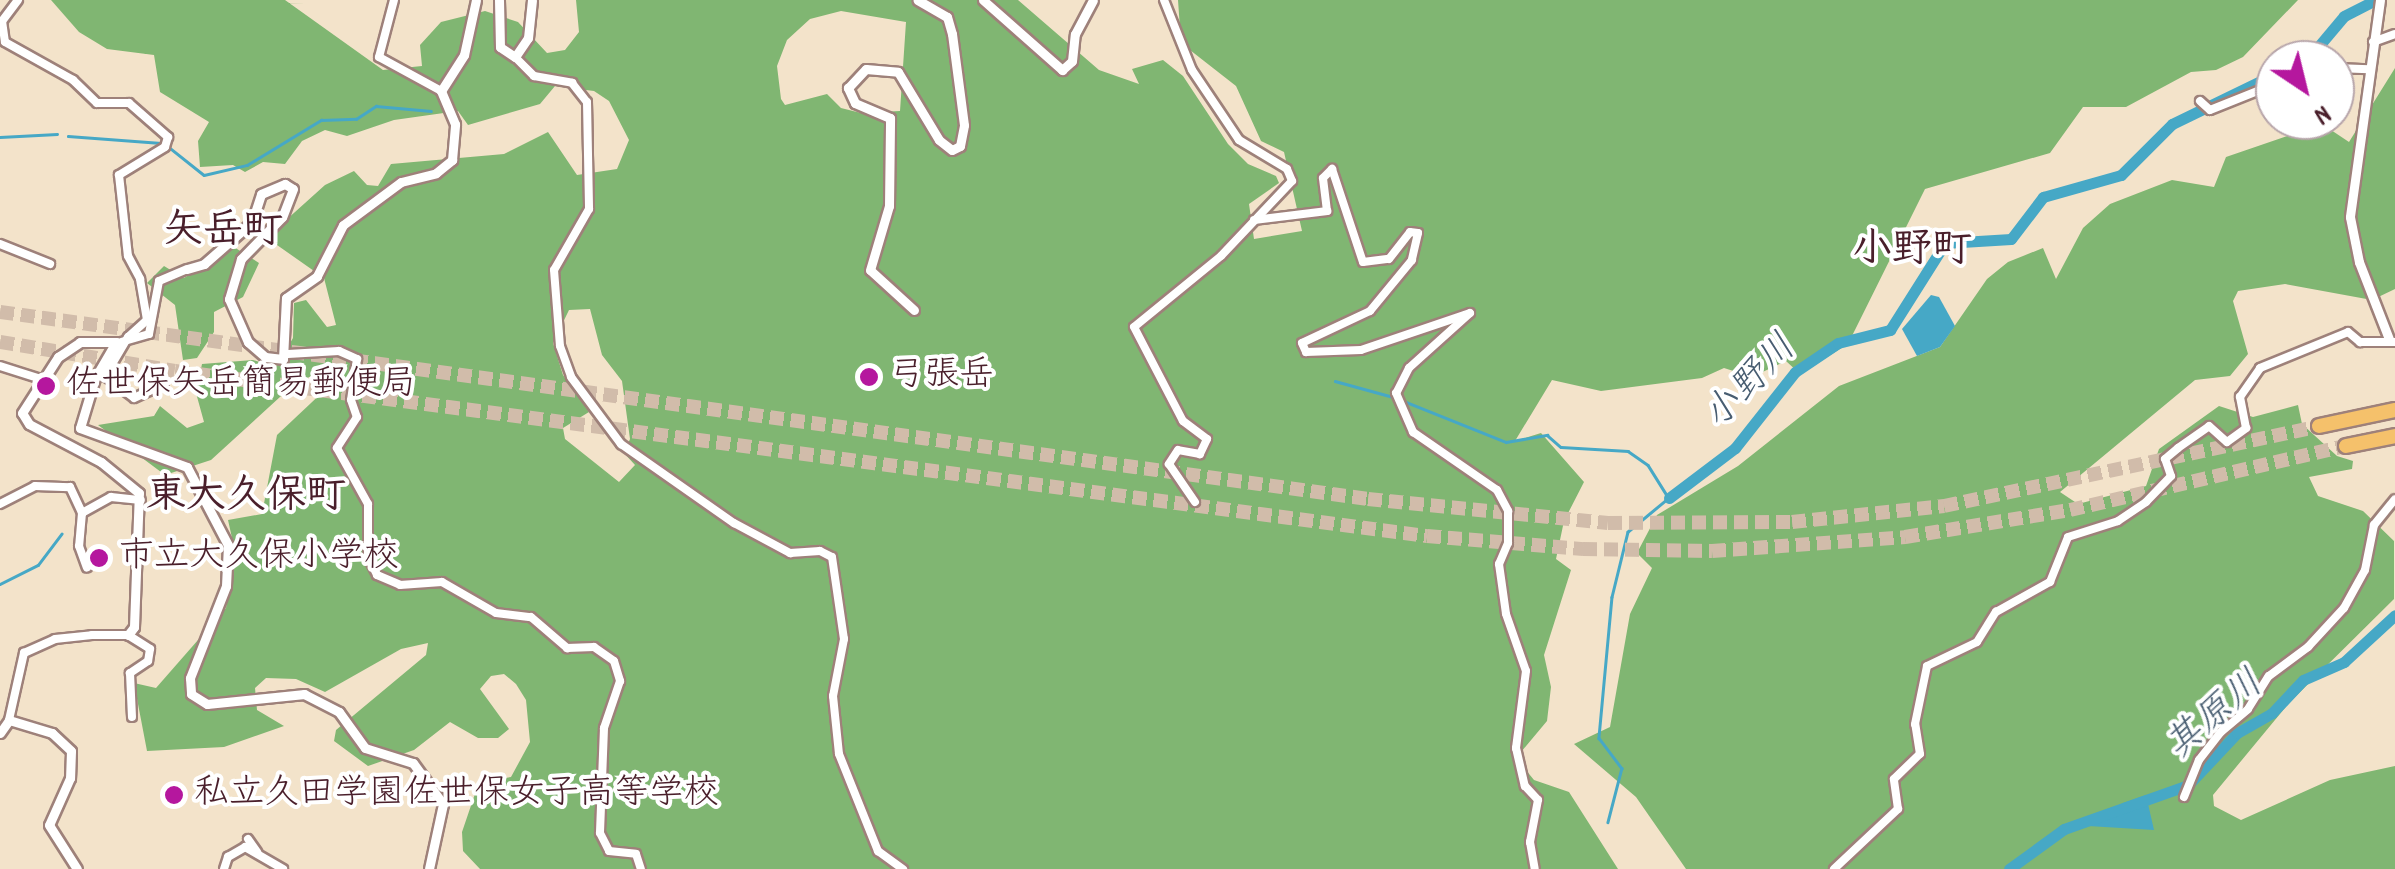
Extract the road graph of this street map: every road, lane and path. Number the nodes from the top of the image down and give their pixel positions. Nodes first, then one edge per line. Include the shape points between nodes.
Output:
1 (18, 0) edge
2 (394, 0) edge
3 (476, 0) edge
4 (499, 0) edge
5 (532, 0) edge
6 (918, 0) edge
7 (982, 0) edge
8 (1093, 0) edge
9 (1164, 0) edge
10 (2380, 0) edge
11 (0, 33) edge
12 (2395, 34) edge
13 (2373, 42) junction
14 (515, 57) junction
15 (2355, 69) edge
16 (2369, 69) junction
17 (441, 91) junction
18 (2255, 92) edge
19 (2200, 101) dead end
20 (1254, 220) junction
21 (0, 244) edge
22 (50, 264) dead end
23 (186, 269) joint
24 (914, 310) dead end
25 (2392, 341) edge
26 (120, 342) junction
27 (288, 354) junction
28 (0, 366) edge
29 (41, 379) junction
30 (164, 384) dead end
31 (2395, 410) edge
32 (2319, 426) tunnel mouth
33 (2395, 436) edge
34 (2346, 446) tunnel mouth
35 (2395, 499) edge
36 (141, 500) junction
37 (1196, 502) dead end
38 (0, 504) edge
39 (82, 513) junction
40 (87, 568) dead end
41 (128, 635) junction
42 (132, 717) dead end
43 (10, 720) junction
44 (0, 733) edge
45 (2184, 797) dead end
46 (248, 839) dead end
47 (257, 852) junction
48 (77, 869) edge
49 (224, 869) edge
50 (283, 869) edge
51 (428, 869) edge
52 (641, 869) edge
53 (903, 869) edge
54 (1535, 869) edge
55 (1834, 869) edge

1 - 11 street
2 - 17 street via 379,57
3 - 17 street via 464,55
4 - 14 street via 500,46
5 - 14 street via 528,38
6 - 24 street via 947,18 952,34 964,125 960,146 952,150 939,140 898,72 866,69 848,88 855,103 885,112 892,124 886,220 870,270
7 - 8 street via 1057,70 1072,62 1075,34
9 - 20 street via 1192,70 1239,140 1291,175 1284,194
10 - 13 street
11 - 26 street via 14,48 87,89 96,103 129,103 168,137 165,147 120,175 128,256 140,278 147,320
12 - 13 street
13 - 16 street
14 - 53 street via 534,76 572,83 586,102 589,209 554,270 560,346 571,378 620,444 670,480 771,546 832,558 844,639 833,696 839,754 878,851
15 - 16 street
16 - 25 street via 2350,217 2359,262
17 - 27 street via 454,124 452,160 436,173 401,182 343,225 316,276 286,298
18 - 19 street via 2210,110
20 - 37 street via 1134,327 1184,421 1207,440 1200,454 1178,450 1169,464
20 - 54 street via 1327,211 1323,178 1332,169 1362,262 1389,259 1410,232 1418,232 1412,260 1370,311 1302,343 1306,352 1362,350 1470,313 1410,368 1396,393 1413,432 1497,490 1508,511 1508,543 1499,564 1506,614 1526,670 1516,748 1525,786 1538,800 1530,842
21 - 22 street
23 - 26 street via 159,282 149,334
23 - 27 street via 204,264 252,222 261,194 285,184 294,189 282,216 241,259 229,299 234,320 257,351 274,361
25 - 55 street via 2360,342 2348,332 2260,368 2240,397 2246,428 2227,442 2210,426 2178,448 2165,459 2171,476 2146,502 2118,522 2068,537 2050,582 1996,612 1976,642 1927,666 1916,724 1920,754 1894,779 1898,809
26 - 29 street via 70,346
26 - 30 street via 106,380 134,398
26 - 51 street via 80,413 80,428 187,466 231,554 218,612 190,678 191,694 207,704 304,694 338,712 364,748 413,763 442,804
27 - 52 street via 339,351 357,359 351,400 357,416 338,448 368,504 368,557 376,575 400,585 442,582 496,613 531,616 567,648 594,647 614,662 620,681 604,728 600,832 609,851 636,854
28 - 29 street
29 - 36 street via 22,407 24,419 132,483
31 - 32 highway
33 - 34 highway
35 - 45 street via 2374,525 2365,570 2344,608 2308,648 2269,676 2248,709 2221,732 2199,760
36 - 39 street via 111,497
36 - 41 street via 134,627
38 - 39 street via 35,486 70,486
39 - 40 street via 79,546
41 - 42 street via 150,648 148,661 130,673
41 - 43 street via 66,637 30,648 17,666
43 - 44 street
43 - 48 street via 52,733 71,751 70,778 50,825
46 - 47 street
47 - 49 street via 239,848
47 - 50 street

